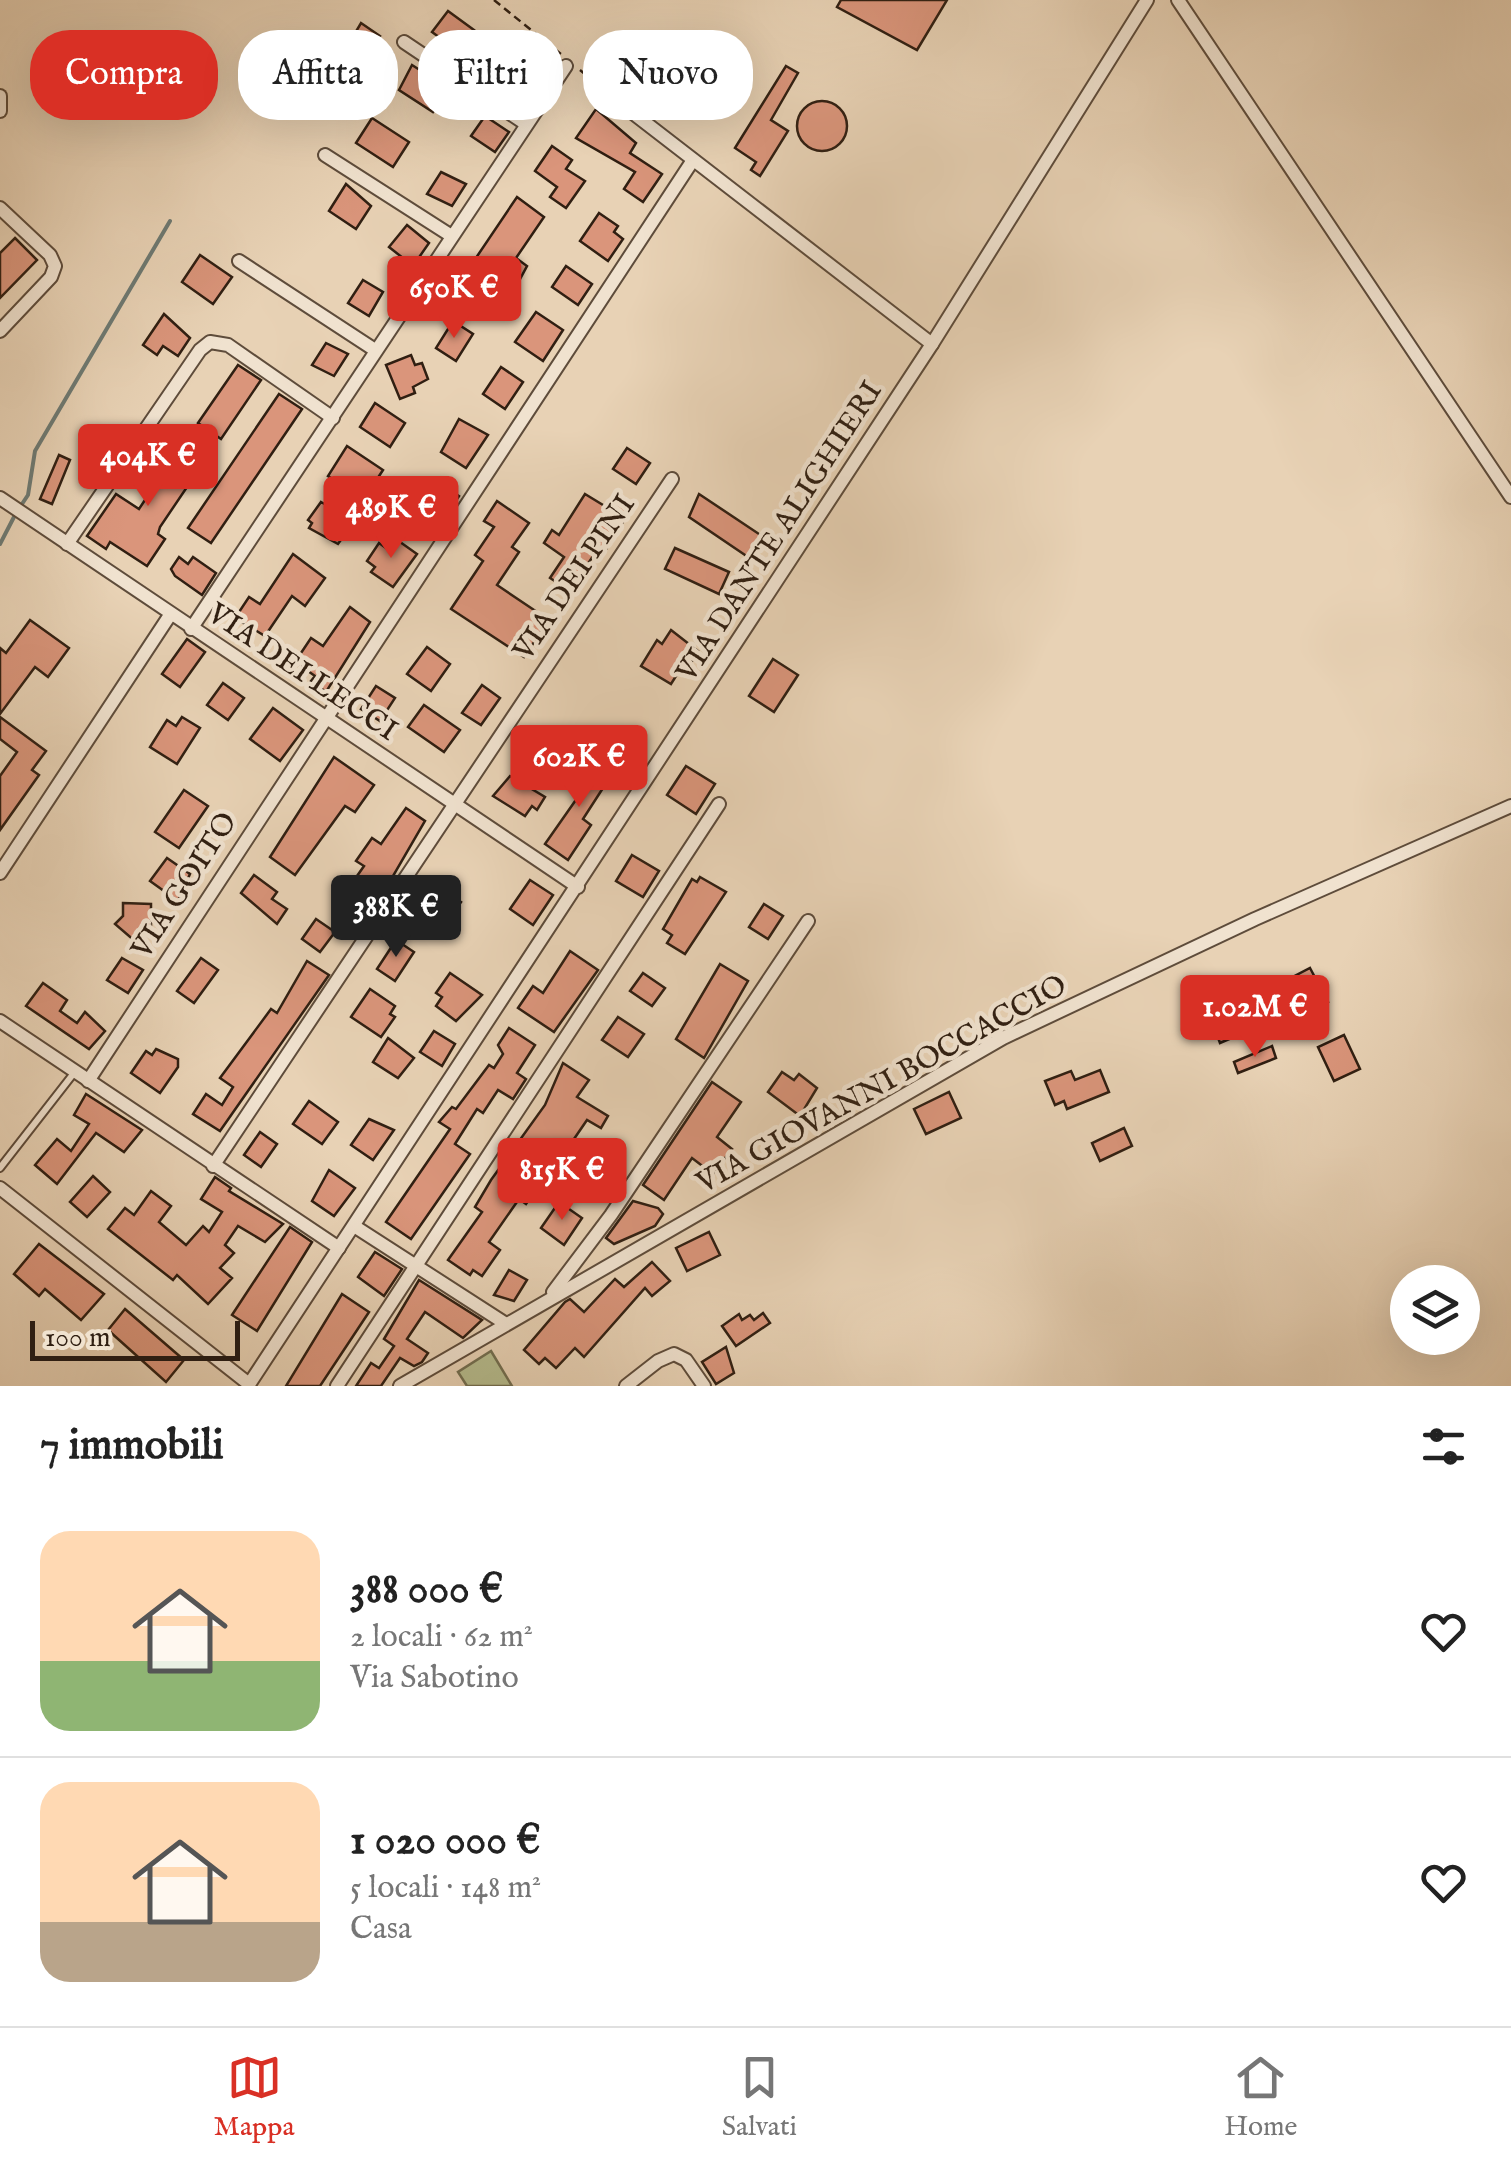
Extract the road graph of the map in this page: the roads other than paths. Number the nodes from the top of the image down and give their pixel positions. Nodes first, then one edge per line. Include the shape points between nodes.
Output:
1 (1147, 0) edge
2 (1178, 0) edge
3 (404, 42) dead end
4 (566, 66) dead end
5 (642, 120) edge
6 (526, 124) junction
7 (325, 154) dead end
8 (693, 160) junction
9 (0, 208) edge
10 (450, 235) junction
11 (238, 262) dead end
12 (0, 330) edge
13 (932, 344) junction
14 (375, 350) junction
15 (333, 418) junction
16 (672, 479) dead end
17 (1511, 496) edge
18 (0, 498) edge
19 (67, 544) junction
20 (170, 615) junction
21 (191, 629) junction
22 (323, 718) junction
23 (719, 804) dead end
24 (454, 805) junction
25 (1511, 806) edge
26 (0, 873) edge
27 (578, 887) junction
28 (808, 921) dead end
29 (0, 1021) edge
30 (75, 1072) junction
31 (88, 1081) junction
32 (213, 1166) junction
33 (0, 1168) edge
34 (0, 1188) edge
35 (354, 1226) junction
36 (339, 1248) junction
37 (415, 1266) junction
38 (549, 1298) junction
39 (506, 1324) junction
40 (248, 1385) edge
41 (337, 1386) edge
42 (400, 1386) edge
43 (626, 1386) edge
44 (704, 1386) edge

1 - 13 street, VIA DANTE ALIGHIERI
2 - 17 street
3 - 6 street
4 - 6 street
5 - 8 street
6 - 10 street
7 - 10 street
8 - 13 street
8 - 22 street, VIA GOITO
9 - 12 street via 55,266
10 - 14 street
11 - 14 street
13 - 27 street, VIA DANTE ALIGHIERI
14 - 15 street
15 - 19 street via 228,345 210,342
15 - 21 street
16 - 24 street, VIA DEI PINI
18 - 19 street, VIA DEI LECCI
19 - 20 street, VIA DEI LECCI
20 - 21 street, VIA DEI LECCI
20 - 26 street
21 - 22 street, VIA DEI LECCI
22 - 24 street, VIA DEI LECCI
22 - 31 street, VIA GOITO
23 - 37 street
24 - 27 street, VIA DEI LECCI
24 - 32 street, VIA DEI PINI
25 - 38 street, VIA GIOVANNI BOCCACCIO via 1020,1029
27 - 35 street, VIA DANTE ALIGHIERI
28 - 38 street
29 - 30 street
30 - 31 street
30 - 33 lane
31 - 32 street
32 - 36 street
34 - 40 street
35 - 36 street, VIA DANTE ALIGHIERI
35 - 37 street
36 - 40 street, VIA DANTE ALIGHIERI
37 - 39 street
37 - 41 street
38 - 39 street, VIA GIOVANNI BOCCACCIO
39 - 42 street, VIA GIOVANNI BOCCACCIO
43 - 44 street via 674,1354

